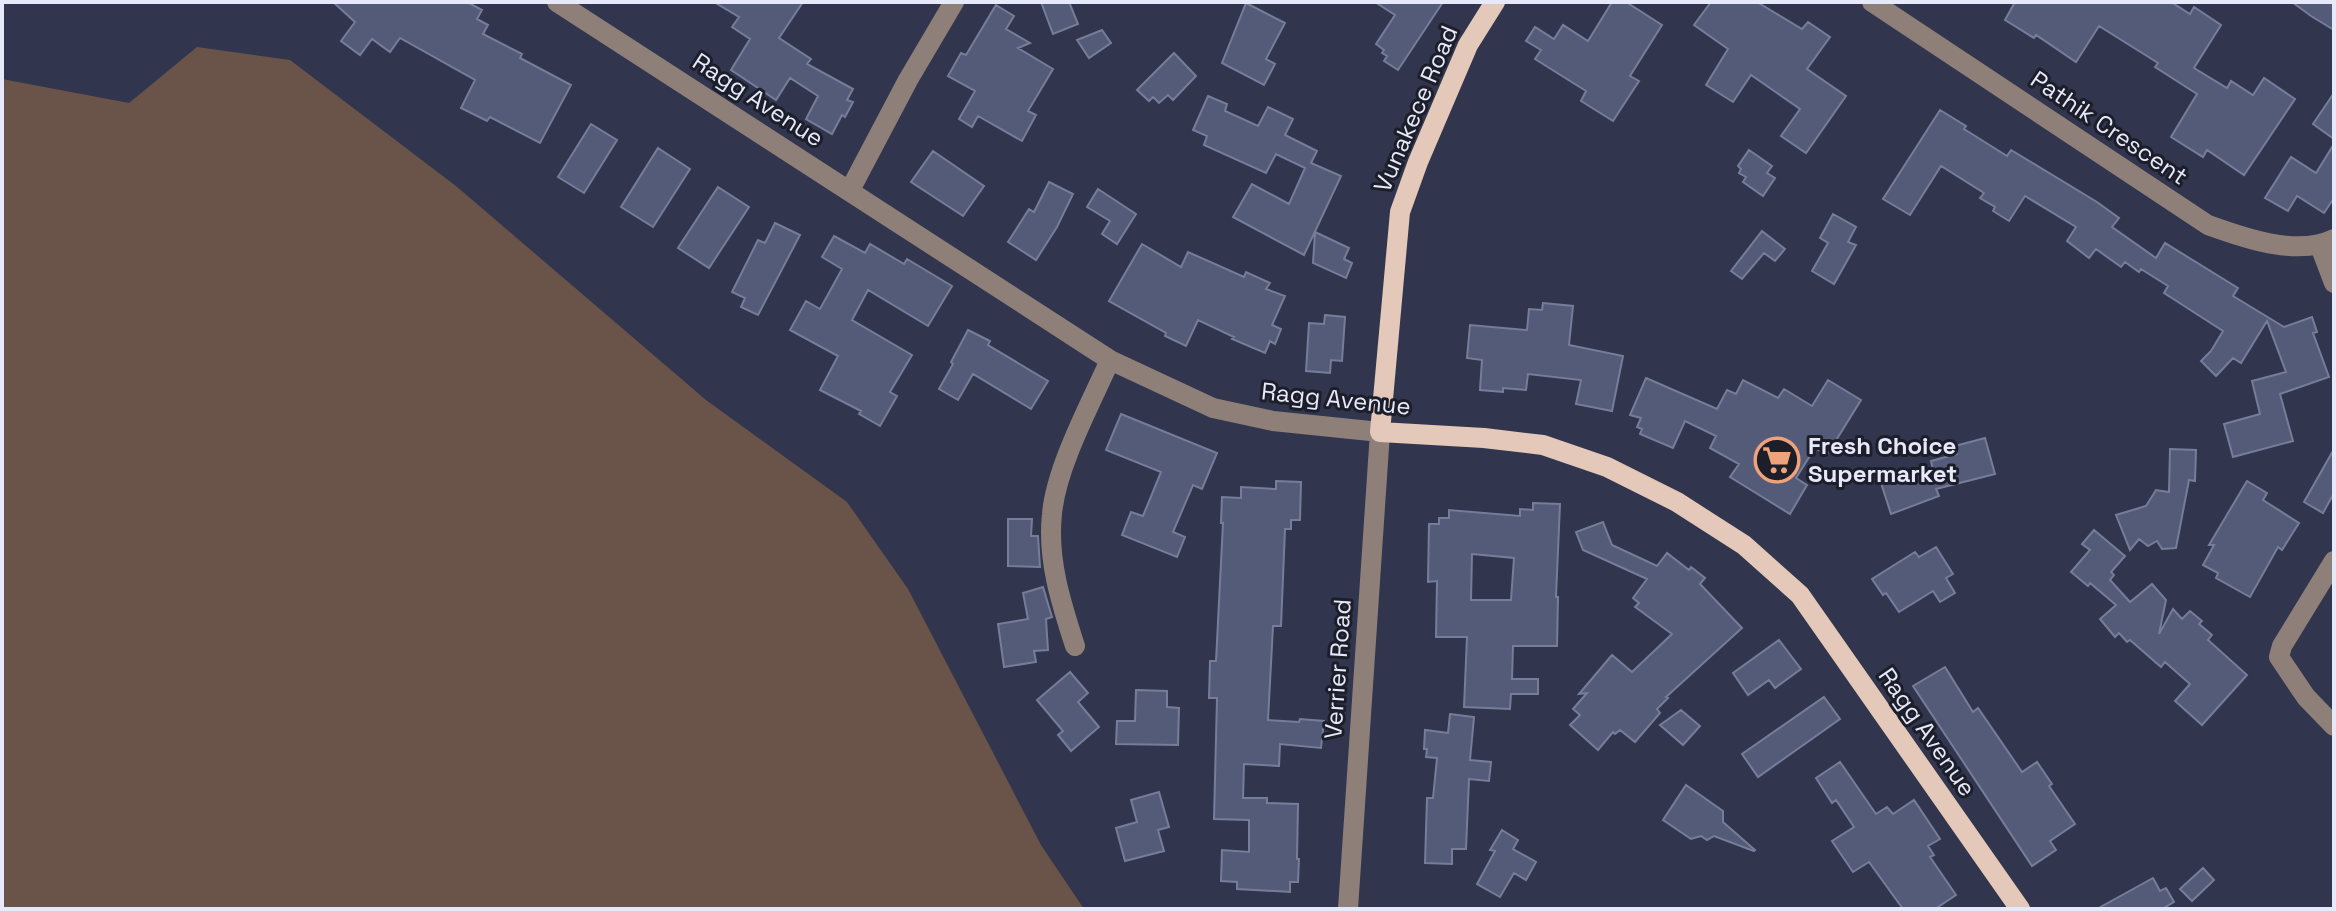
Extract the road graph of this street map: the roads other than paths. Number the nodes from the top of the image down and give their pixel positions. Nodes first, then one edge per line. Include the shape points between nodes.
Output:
1 (557, 2) edge
2 (954, 2) edge
3 (1495, 2) edge
4 (1872, 2) edge
5 (850, 190) junction
6 (2327, 242) edge
7 (2334, 283) edge
8 (1110, 360) junction
9 (1380, 432) junction
10 (2334, 561) edge
11 (1075, 646) dead end
12 (2334, 726) edge
13 (1348, 909) edge
14 (2020, 909) edge

1 - 5 street, Ragg Avenue
2 - 5 street
3 - 9 main road, Vunakece Road via 1468,45 1400,212
4 - 6 street, Pathik Crescent via 2208,225 2252,240
5 - 8 street, Ragg Avenue
6 - 7 street
8 - 9 street, Ragg Avenue via 1213,408 1273,421
8 - 11 street via 1059,476 1052,514 1052,559
9 - 13 street, Verrier Road
9 - 14 main road, Ragg Avenue via 1543,445 1607,467 1677,502 1744,545 1800,595
10 - 12 street via 2279,657

